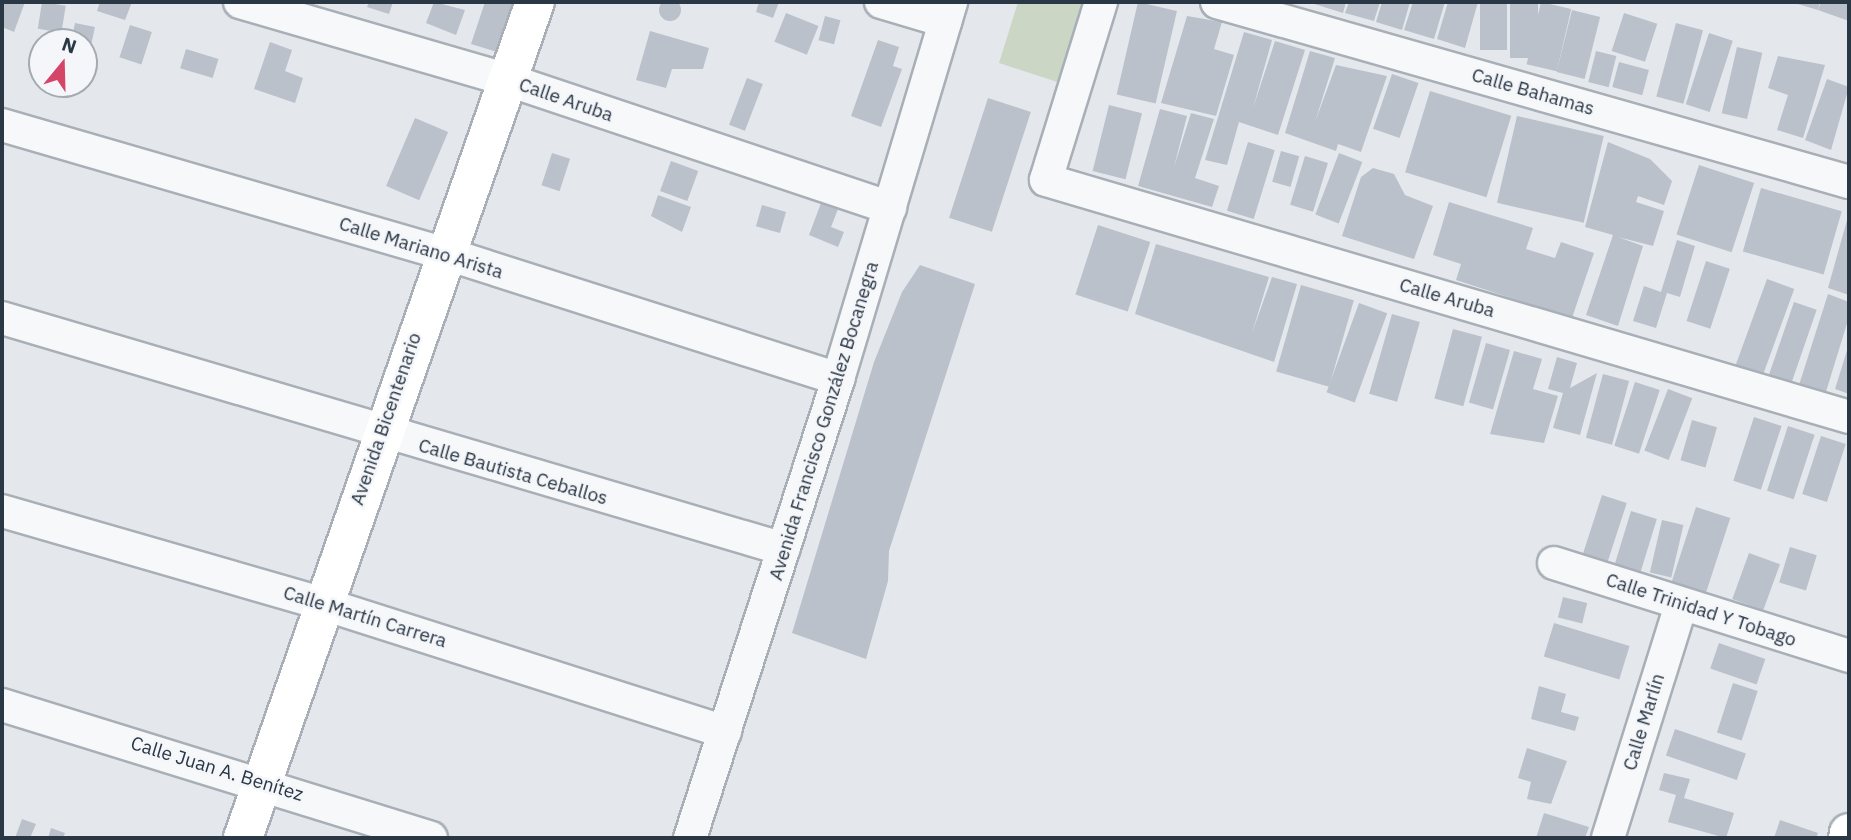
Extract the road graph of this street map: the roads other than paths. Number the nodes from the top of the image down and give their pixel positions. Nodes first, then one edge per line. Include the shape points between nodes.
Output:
1 (240, 2) edge
2 (535, 2) edge
3 (881, 2) edge
4 (1101, 2) edge
5 (1217, 2) edge
6 (948, 11) edge
7 (508, 80) junction
8 (2, 125) edge
9 (1849, 182) edge
10 (890, 208) junction
11 (444, 253) junction
12 (2, 318) edge
13 (838, 379) junction
14 (1849, 417) edge
15 (380, 434) junction
16 (2, 511) edge
17 (783, 549) junction
18 (1554, 563) dead end
19 (321, 603) junction
20 (1681, 606) junction
21 (1849, 656) edge
22 (2, 705) edge
23 (725, 732) junction
24 (261, 781) junction
25 (1849, 833) edge
26 (243, 838) edge
27 (431, 838) edge
28 (690, 838) edge
29 (1608, 838) edge
30 (1848, 838) edge

1 - 7 street, Calle Aruba
2 - 7 street, Avenida Bicentenario
3 - 6 street
4 - 14 street, Calle Aruba via 1046,180
5 - 9 street, Calle Bahamas
6 - 10 street, Avenida Francisco González Bocanegra
7 - 10 street, Calle Aruba
7 - 11 street, Avenida Bicentenario
8 - 11 street, Calle Mariano Arista
10 - 13 street, Avenida Francisco González Bocanegra
11 - 13 street, Calle Mariano Arista
11 - 15 street, Avenida Bicentenario
12 - 15 street, Calle Bautista Ceballos
13 - 17 street, Avenida Francisco González Bocanegra
15 - 17 street, Calle Bautista Ceballos
15 - 19 street, Avenida Bicentenario
16 - 19 street, Calle Martín Carrera
17 - 23 street, Avenida Francisco González Bocanegra
18 - 20 street, Calle Trinidad Y Tobago
19 - 23 street, Calle Martín Carrera
19 - 24 street, Avenida Bicentenario
20 - 21 street, Calle Trinidad Y Tobago
20 - 29 street, Calle Marlín
22 - 24 street, Calle Juan A. Benítez
23 - 28 street, Avenida Francisco González Bocanegra
24 - 26 street, Avenida Bicentenario
24 - 27 street, Calle Juan A. Benítez
25 - 30 street

